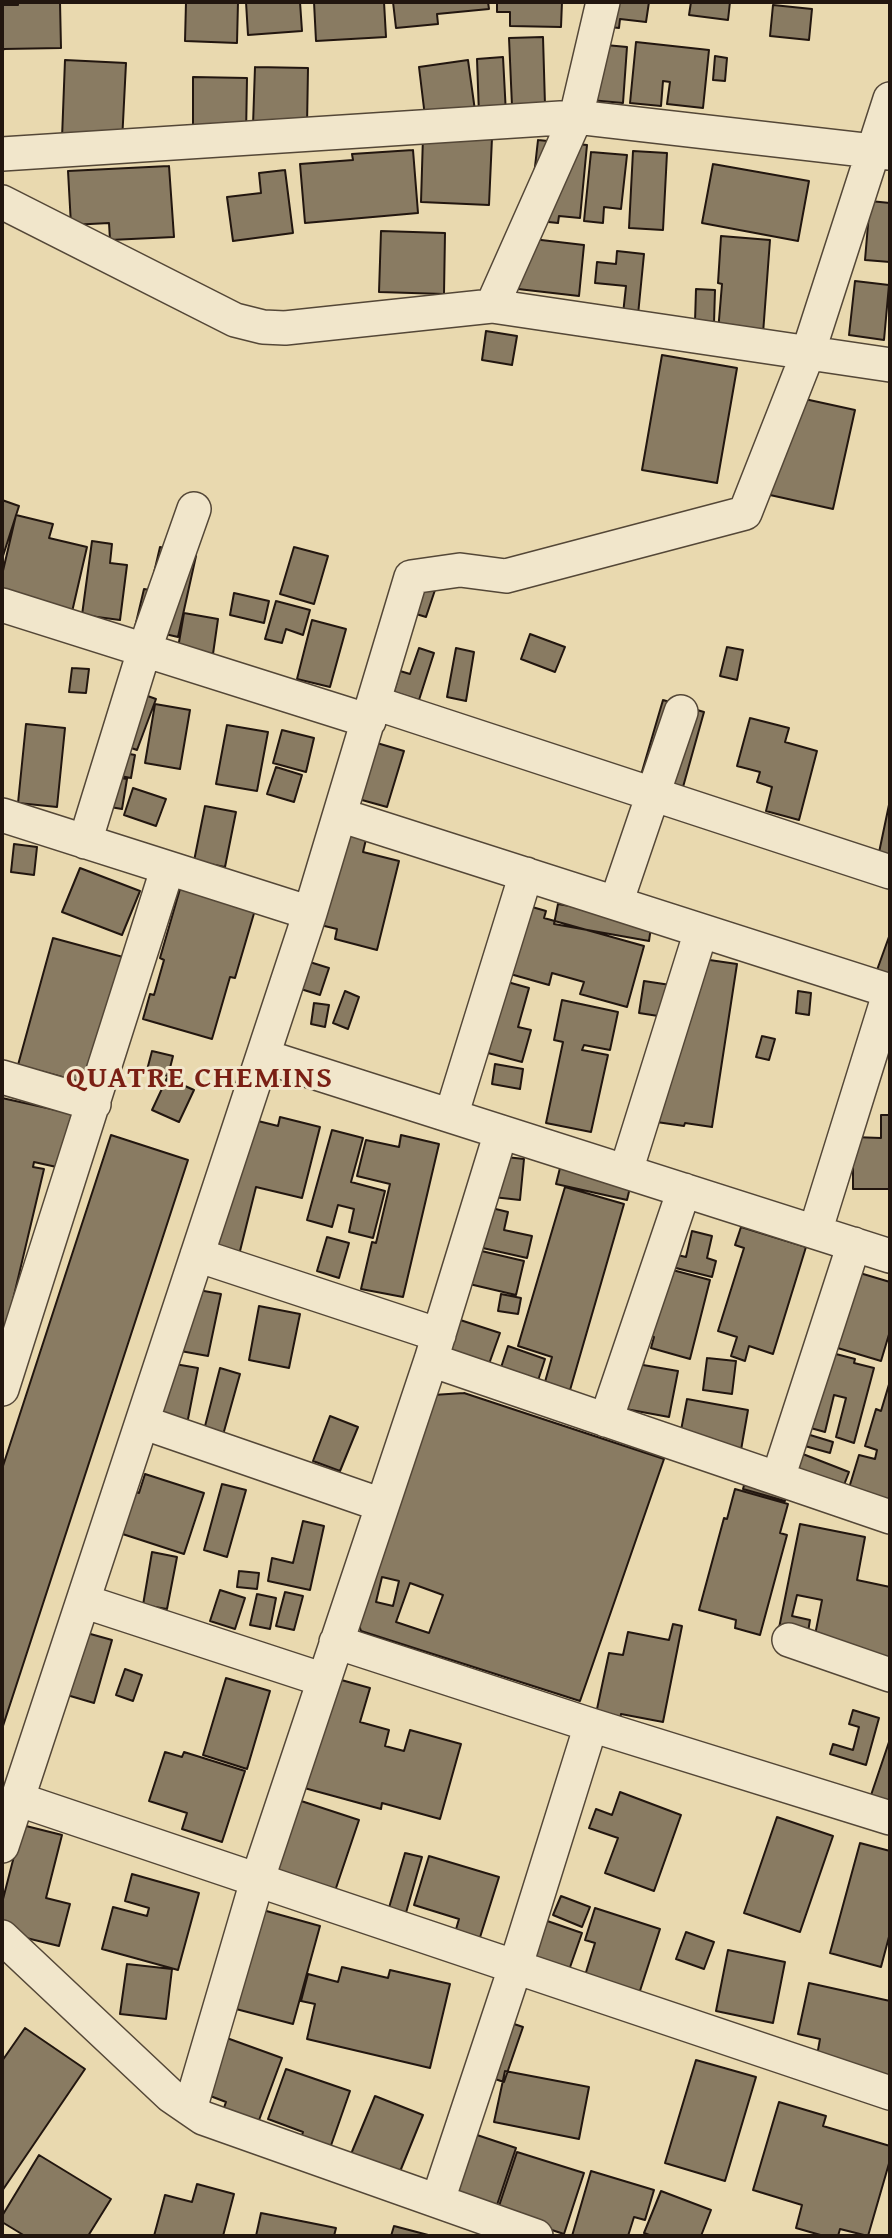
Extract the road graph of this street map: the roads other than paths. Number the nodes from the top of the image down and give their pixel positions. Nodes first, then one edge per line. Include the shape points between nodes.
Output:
1 (603, 2) edge
2 (890, 99) edge
3 (576, 117) junction
4 (882, 152) edge
5 (2, 154) edge
6 (2, 202) edge
7 (492, 306) junction
8 (808, 353) junction
9 (890, 365) edge
10 (194, 509) dead end
11 (2, 605) edge
12 (144, 651) junction
13 (372, 712) junction
14 (681, 712) dead end
15 (653, 794) junction
16 (340, 815) junction
17 (2, 816) edge
18 (85, 842) junction
19 (167, 870) junction
20 (890, 872) edge
21 (526, 874) junction
22 (616, 903) junction
23 (310, 913) junction
24 (701, 931) junction
25 (890, 991) edge
26 (263, 1056) junction
27 (2, 1077) edge
28 (94, 1104) junction
29 (452, 1116) junction
30 (501, 1132) junction
31 (625, 1171) junction
32 (684, 1190) junction
33 (815, 1232) junction
34 (853, 1244) junction
35 (197, 1255) junction
36 (890, 1256) edge
37 (435, 1347) junction
38 (2, 1389) edge
39 (606, 1420) junction
40 (142, 1422) junction
41 (778, 1478) junction
42 (382, 1505) junction
43 (890, 1517) edge
44 (83, 1601) junction
45 (789, 1640) dead end
46 (336, 1642) junction
47 (890, 1675) edge
48 (324, 1680) junction
49 (591, 1725) junction
50 (17, 1799) junction
51 (890, 1818) edge
52 (2, 1846) edge
53 (257, 1881) junction
54 (2, 1937) edge
55 (515, 1968) junction
56 (890, 2093) edge
57 (190, 2109) junction
58 (438, 2200) junction
59 (536, 2236) edge

1 - 3 street
2 - 4 street
3 - 4 street
3 - 5 street
3 - 7 street
4 - 8 street
6 - 7 street via 235,320 263,327
7 - 8 street
8 - 9 street
8 - 13 street via 744,513 506,576 460,570 411,577
10 - 12 street
11 - 12 street
12 - 13 street
12 - 18 street
13 - 15 street
13 - 16 street
14 - 15 street
15 - 20 street
15 - 22 street
16 - 21 street
16 - 23 street
17 - 18 street
18 - 19 street
19 - 23 street
19 - 28 street
21 - 22 street
21 - 29 street
22 - 24 street
23 - 26 street
24 - 25 street
24 - 31 street
25 - 33 street
26 - 29 street
26 - 35 street
27 - 28 street
28 - 38 street
29 - 30 street
30 - 31 street
30 - 37 street
31 - 32 street
32 - 33 street
32 - 39 street
33 - 34 street
34 - 36 street
34 - 41 street
35 - 37 street
35 - 40 street
37 - 39 street
37 - 42 street
39 - 41 street
40 - 42 street
40 - 44 street
41 - 43 street
42 - 46 street
44 - 48 street
44 - 50 street
45 - 47 street
46 - 48 street
46 - 49 street
48 - 53 street
49 - 51 street
49 - 55 street
50 - 52 street
50 - 53 street
53 - 55 street
53 - 57 street
54 - 57 street
55 - 56 street
55 - 58 street
57 - 58 street via 234,2130
58 - 59 street

